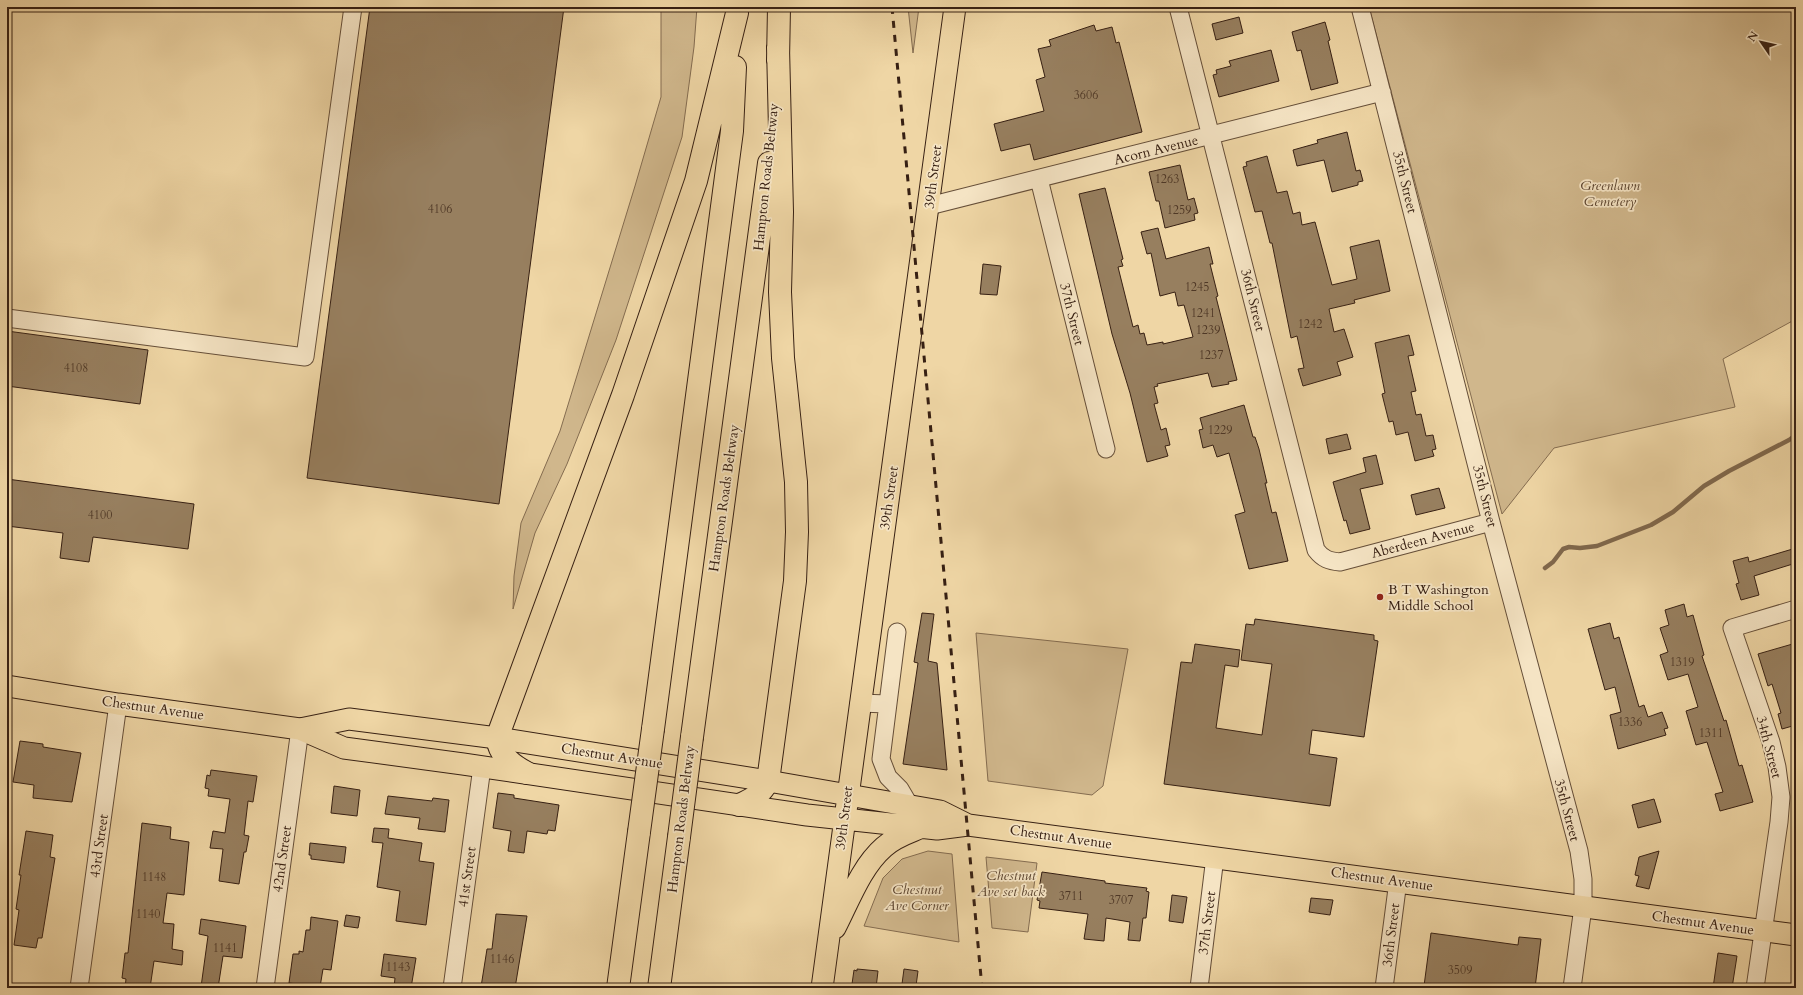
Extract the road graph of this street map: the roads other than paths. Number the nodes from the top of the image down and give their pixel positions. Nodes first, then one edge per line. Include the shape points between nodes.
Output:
1 (352, 7) edge
2 (779, 7) edge
3 (955, 7) edge
4 (1178, 7) edge
5 (1360, 7) edge
6 (737, 10) edge
7 (778, 47) junction
8 (1382, 92) junction
9 (1211, 136) junction
10 (1039, 179) junction
11 (929, 206) junction
12 (7, 318) edge
13 (1106, 449) dead end
14 (1491, 522) junction
15 (1355, 558) joint
16 (1796, 609) edge
17 (897, 632) dead end
18 (7, 686) edge
19 (859, 703) junction
20 (118, 704) junction
21 (888, 704) junction
22 (300, 729) junction
23 (497, 738) junction
24 (482, 767) junction
25 (527, 773) junction
26 (768, 781) junction
27 (847, 794) junction
28 (1788, 794) edge
29 (739, 805) junction
30 (910, 806) junction
31 (844, 820) junction
32 (968, 825) junction
33 (921, 828) junction
34 (1215, 857) junction
35 (1398, 881) junction
36 (1583, 906) junction
37 (1763, 931) junction
38 (1796, 935) edge
39 (828, 941) junction
40 (79, 988) edge
41 (265, 988) edge
42 (452, 988) edge
43 (618, 988) edge
44 (658, 988) edge
45 (822, 988) edge
46 (1199, 988) edge
47 (1384, 988) edge
48 (1572, 988) edge
49 (1755, 988) edge

1 - 12 street via 305,357
2 - 7 highway, Hampton Roads Beltway
3 - 11 main road, 39th Street
4 - 9 street, 36th Street
5 - 8 street, 35th Street
6 - 23 highway via 696,181 623,396
6 - 43 highway, bridge via 732,131
7 - 26 highway via 782,212 780,292 782,343 796,482 797,532 794,581
7 - 44 highway, Hampton Roads Beltway, bridge via 775,110 765,199
8 - 9 street, Acorn Avenue
8 - 14 street, 35th Street
9 - 10 street, Acorn Avenue
9 - 15 street, 36th Street via 1312,542 1322,558 1331,562
10 - 11 street, Acorn Avenue
10 - 13 street, 37th Street
11 - 19 main road, 39th Street
14 - 15 street, Aberdeen Avenue
14 - 36 street, 35th Street via 1578,851 1583,879
16 - 28 street, 34th Street via 1732,628
17 - 21 street
18 - 20 main road, Chestnut Avenue
19 - 21 street
19 - 27 main road, 39th Street
20 - 22 main road, Chestnut Avenue
20 - 40 street, 43rd Street
21 - 30 street via 881,759 888,777
22 - 23 main road, Chestnut Avenue via 349,719
22 - 24 main road, Chestnut Avenue via 344,748
22 - 41 street, 42nd Street
23 - 25 highway via 502,754 515,767
23 - 26 main road, Chestnut Avenue
24 - 25 main road, Chestnut Avenue
24 - 42 street, 41st Street
25 - 29 main road, Chestnut Avenue
26 - 27 main road, Chestnut Avenue
26 - 29 highway via 760,793
27 - 30 main road, Chestnut Avenue
27 - 31 main road, 39th Street
28 - 37 street, 34th Street via 1779,822
29 - 31 main road, Chestnut Avenue
30 - 32 main road, Chestnut Avenue via 940,811
31 - 33 main road, Chestnut Avenue
31 - 39 main road, 39th Street
32 - 33 main road, Chestnut Avenue via 937,829
32 - 34 main road, Chestnut Avenue
33 - 39 main road via 900,836 876,856
34 - 35 main road, Chestnut Avenue
34 - 46 street, 37th Street
35 - 36 main road, Chestnut Avenue
35 - 47 street, 36th Street
36 - 37 main road, Chestnut Avenue
36 - 48 street, 35th Street
37 - 38 main road, Chestnut Avenue
37 - 49 street, 34th Street
39 - 45 main road, 39th Street

